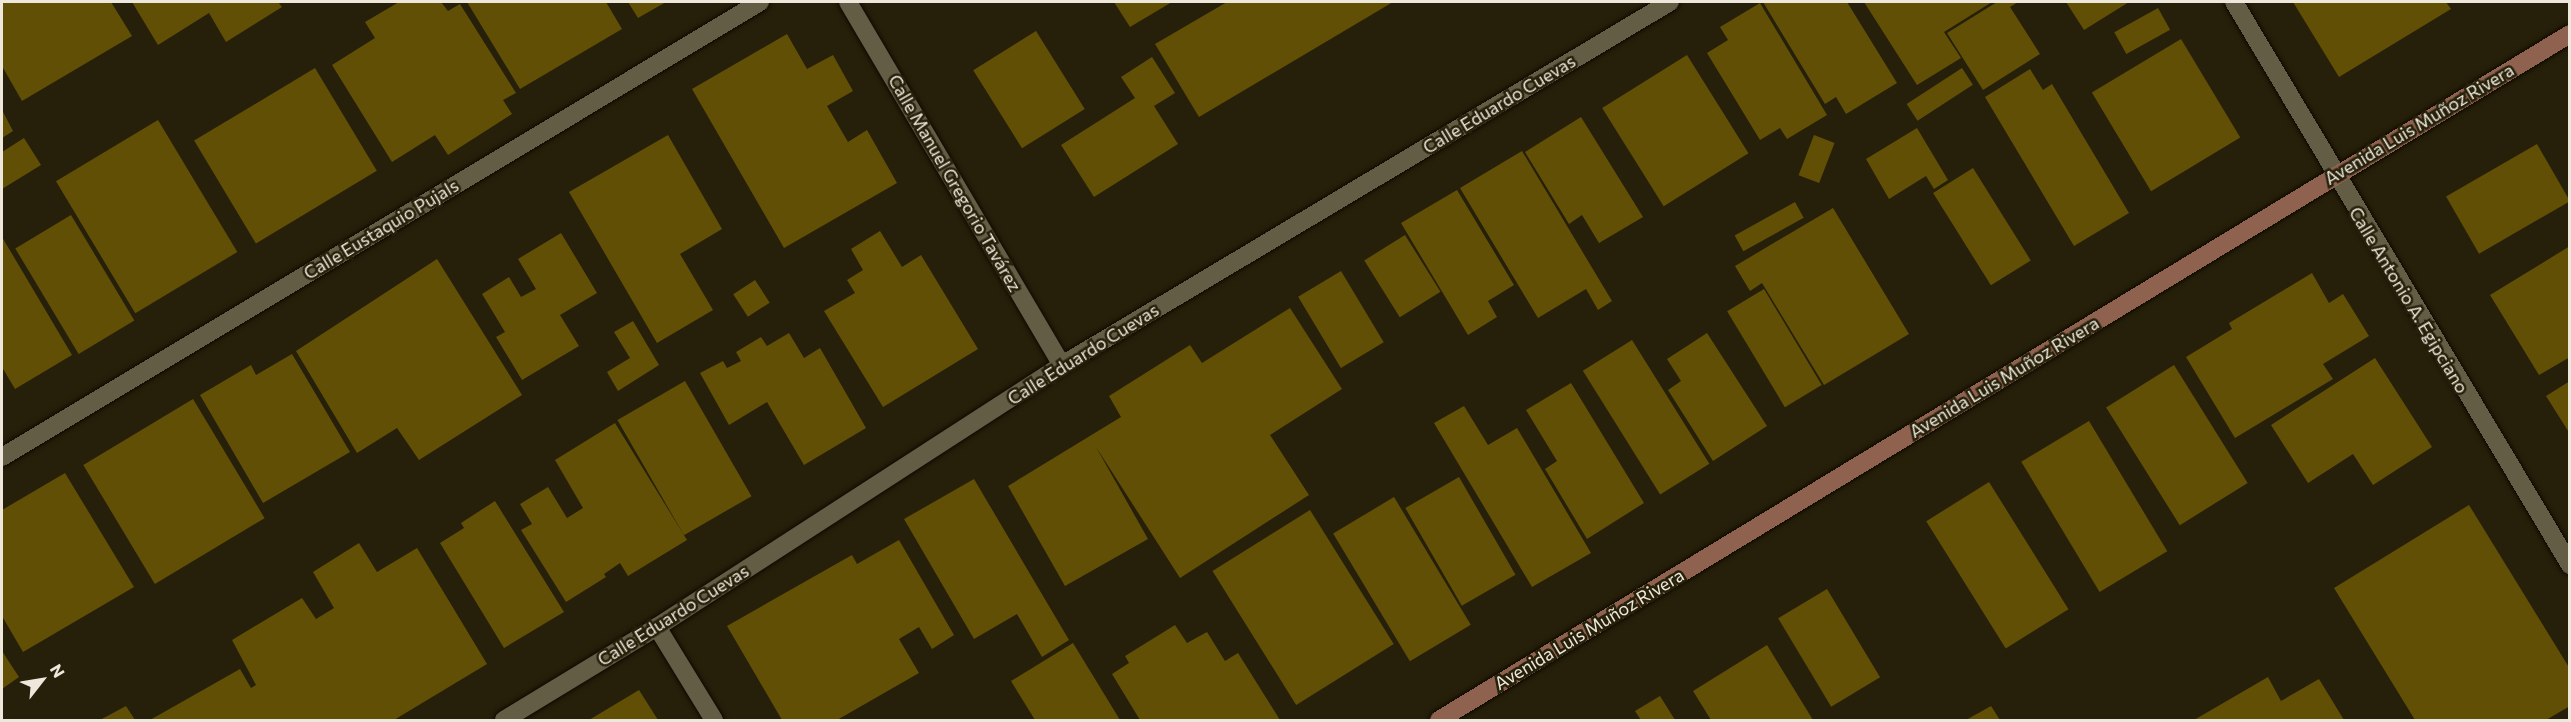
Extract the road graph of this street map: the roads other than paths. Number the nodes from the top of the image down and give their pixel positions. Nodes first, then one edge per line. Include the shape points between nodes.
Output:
1 (760, 2) edge
2 (848, 2) edge
3 (1669, 2) edge
4 (2234, 2) edge
5 (2570, 34) edge
6 (2334, 176) junction
7 (1062, 365) junction
8 (2, 457) edge
9 (2570, 565) edge
10 (657, 627) junction
11 (504, 720) edge
12 (714, 720) edge
13 (1439, 720) edge

1 - 8 street, Calle Eustaquio Pujals
2 - 7 street, Calle Manuel Gregorio Tavárez
3 - 7 street, Calle Eduardo Cuevas
4 - 6 street, Calle Antonio A. Egipciano
5 - 6 street, Avenida Luis Muñoz Rivera
6 - 9 street, Calle Antonio A. Egipciano
6 - 13 street, Avenida Luis Muñoz Rivera
7 - 10 street, Calle Eduardo Cuevas
10 - 11 street, Calle Eduardo Cuevas
10 - 12 street

